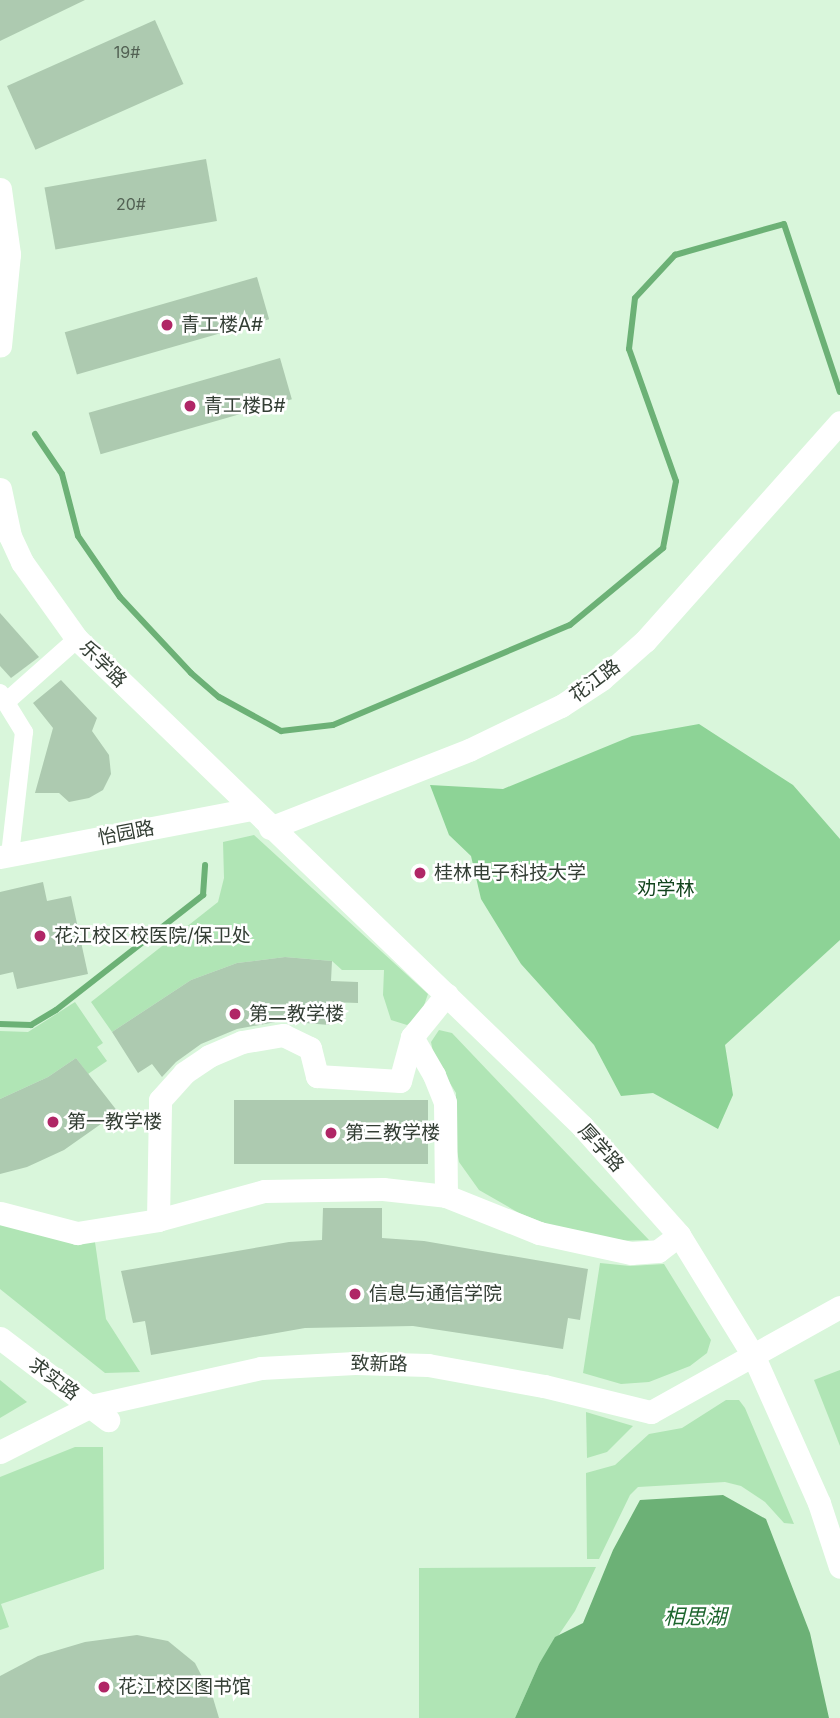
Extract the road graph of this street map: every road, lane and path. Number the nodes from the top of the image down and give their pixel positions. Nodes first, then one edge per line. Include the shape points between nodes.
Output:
1 (0, 189) edge
2 (0, 346) edge
3 (840, 422) edge
4 (0, 489) edge
5 (77, 639) junction
6 (3, 698) edge
7 (251, 809) junction
8 (270, 828) junction
9 (5, 856) edge
10 (447, 994) junction
11 (412, 1037) junction
12 (446, 1196) junction
13 (0, 1213) edge
14 (158, 1220) junction
15 (680, 1236) junction
16 (840, 1307) edge
17 (0, 1338) edge
18 (754, 1357) junction
19 (100, 1413) junction
20 (0, 1452) edge
21 (840, 1567) edge

1 - 2 street via 9,254
3 - 8 street, 花江路 via 645,642 602,679 561,706 468,750
4 - 5 street, 乐学路 via 10,536 22,562
5 - 6 street
5 - 7 street, 乐学路
6 - 9 street via 24,732
7 - 8 street, 厚学路
7 - 9 street, 怡园路
8 - 10 street, 厚学路
10 - 11 street
10 - 15 street, 厚学路 via 582,1126
11 - 12 street via 445,1102
11 - 14 street via 400,1081 317,1076 310,1048 283,1035 242,1042 184,1073 160,1100
12 - 14 street via 383,1189 264,1191
12 - 15 street via 539,1233 596,1248 658,1251
13 - 14 street via 77,1233
15 - 18 street, 厚学路
16 - 18 street, 致新路
17 - 19 street, 求实路
18 - 19 street, 致新路 via 652,1412 428,1365 355,1363 261,1368
18 - 21 street, 厚学路 via 818,1503
19 - 20 street, 致新路

